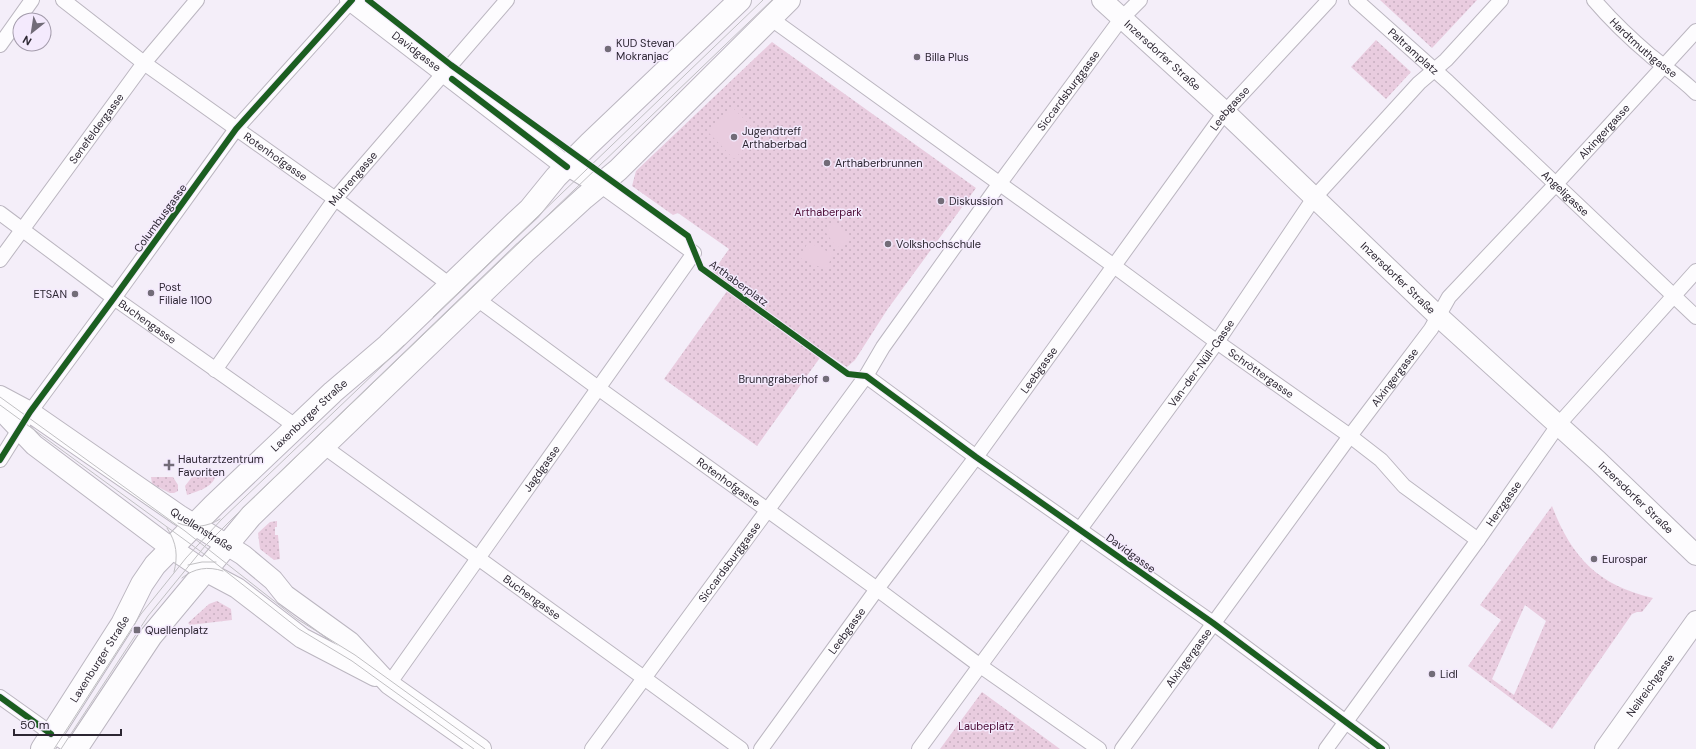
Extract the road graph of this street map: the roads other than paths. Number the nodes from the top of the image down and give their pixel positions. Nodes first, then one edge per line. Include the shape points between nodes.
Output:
1 (32, 0) edge
2 (63, 0) edge
3 (197, 0) edge
4 (351, 0) edge
5 (507, 0) edge
6 (740, 0) edge
7 (789, 0) edge
8 (1102, 0) edge
9 (1140, 0) edge
10 (1329, 0) edge
11 (1356, 0) edge
12 (1501, 0) edge
13 (1594, 0) edge
14 (770, 18) junction
15 (1121, 19) junction
16 (1696, 31) edge
17 (0, 45) edge
18 (144, 63) junction
19 (1664, 65) junction
20 (1434, 70) junction
21 (444, 73) junction
22 (1696, 93) edge
23 (1225, 112) junction
24 (236, 129) junction
25 (567, 167) junction
26 (1000, 183) junction
27 (600, 185) junction
28 (1555, 185) junction
29 (1314, 198) junction
30 (335, 199) junction
31 (0, 213) edge
32 (23, 229) junction
33 (0, 260) edge
34 (1114, 266) junction
35 (1696, 271) edge
36 (450, 285) junction
37 (1673, 296) junction
38 (114, 298) junction
39 (477, 299) junction
40 (1438, 316) junction
41 (1696, 318) edge
42 (1217, 342) junction
43 (216, 370) junction
44 (866, 376) junction
45 (598, 388) junction
46 (0, 396) edge
47 (0, 410) edge
48 (30, 412) junction
49 (1559, 424) junction
50 (297, 427) junction
51 (19, 430) junction
52 (1350, 436) junction
53 (323, 446) junction
54 (976, 457) junction
55 (0, 460) edge
56 (766, 509) junction
57 (194, 525) junction
58 (1081, 529) junction
59 (1478, 540) junction
60 (226, 544) junction
61 (172, 548) junction
62 (1696, 555) edge
63 (477, 558) junction
64 (206, 571) junction
65 (877, 589) junction
66 (1696, 621) edge
67 (1213, 623) junction
68 (979, 665) junction
69 (644, 678) junction
70 (388, 683) junction
71 (0, 697) edge
72 (1345, 723) junction
73 (46, 741) edge
74 (73, 749) edge
75 (76, 749) edge
76 (481, 749) edge
77 (592, 749) edge
78 (740, 749) edge
79 (761, 749) edge
80 (919, 749) edge
81 (1099, 749) edge
82 (1122, 749) edge
83 (1326, 749) edge
84 (1382, 749) edge
85 (1605, 749) edge

1 - 17 street
2 - 18 street, Rotenhofgasse
3 - 18 street, Senefeldergasse
4 - 21 street, Davidgasse
4 - 24 street, Columbusgasse
5 - 21 street, Muhrengasse
6 - 25 main road
7 - 14 main road
8 - 15 street, Inzersdorfer Straße
9 - 15 street, Siccardsburggasse
10 - 23 street, Leebgasse
11 - 20 street, Paltramplatz
12 - 20 street, Paltramplatz
13 - 19 street, Hardtmuthgasse via 1650,56
14 - 26 street
14 - 27 main road
15 - 23 street, Inzersdorfer Straße
15 - 26 street, Siccardsburggasse
16 - 19 street, Alxingergasse
18 - 24 street, Rotenhofgasse
18 - 32 street, Senefeldergasse
19 - 22 street, Hardtmuthgasse
19 - 28 street, Alxingergasse
20 - 28 street, Angeligasse
20 - 29 street, Van-der-Nüll-Gasse via 1419,83
21 - 25 street, Davidgasse
21 - 30 street, Muhrengasse
23 - 29 street, Inzersdorfer Straße
23 - 34 street, Leebgasse
24 - 30 street, Rotenhofgasse
24 - 38 street, Columbusgasse
25 - 27 street, Davidgasse
25 - 36 main road, Laxenburger Straße via 530,209
26 - 34 street, Schröttergasse
26 - 44 street
27 - 39 main road
27 - 45 street, Jagdgasse via 694,253
28 - 37 street, Angeligasse
28 - 40 street, Alxingergasse via 1449,297
29 - 40 street, Inzersdorfer Straße
29 - 42 street, Van-der-Nüll-Gasse
30 - 36 street, Rotenhofgasse
30 - 43 street, Muhrengasse
31 - 32 street, Buchengasse
32 - 33 street, Senefeldergasse
32 - 38 street, Buchengasse
34 - 42 street, Schröttergasse
34 - 54 street, Leebgasse
35 - 37 street, Herzgasse
36 - 50 main road, Laxenburger Straße
37 - 41 street, Angeligasse
37 - 49 street, Herzgasse
38 - 43 street, Buchengasse
38 - 48 street, Columbusgasse
39 - 45 street, Rotenhofgasse
39 - 53 main road
40 - 49 street, Inzersdorfer Straße
40 - 52 street, Alxingergasse via 1431,329
42 - 52 street, Schröttergasse
42 - 58 street, Van-der-Nüll-Gasse
43 - 50 street, Buchengasse
44 - 54 street, Davidgasse
44 - 56 street, Siccardsburggasse
45 - 56 street, Rotenhofgasse
45 - 63 street, Jagdgasse
46 - 48 street, Quellenstraße
47 - 51 street, Quellenstraße
48 - 51 street, Columbusgasse
48 - 57 street, Quellenstraße
49 - 59 street, Herzgasse
49 - 62 street, Inzersdorfer Straße
50 - 57 main road, Laxenburger Straße
51 - 55 street, Columbusgasse
51 - 61 street, Quellenstraße via 50,458
52 - 59 street, Schröttergasse via 1380,460 1404,486
52 - 67 street, Alxingergasse
53 - 60 main road
53 - 63 street, Buchengasse
54 - 58 street, Davidgasse
54 - 65 street, Leebgasse
56 - 65 street, Rotenhofgasse
56 - 69 street, Siccardsburggasse
57 - 60 street, Quellenstraße
57 - 61 main road, Laxenburger Straße
58 - 67 street, Davidgasse
58 - 68 street, Van-der-Nüll-Gasse
59 - 72 street, Herzgasse
60 - 64 main road
60 - 70 street, Quellenstraße via 258,567 306,611 350,642
61 - 64 street, Quellenstraße
61 - 73 main road, Laxenburger Straße via 146,577 122,624
63 - 69 street, Buchengasse
63 - 70 street, Jagdgasse
64 - 70 street, Quellenstraße via 237,588 302,638
64 - 75 main road via 147,642
65 - 68 street, Rotenhofgasse
65 - 79 street, Leebgasse
66 - 85 street, Neilreichgasse
67 - 72 street, Davidgasse
67 - 82 street, Alxingergasse
68 - 80 street
68 - 81 street
69 - 77 street, Siccardsburggasse
69 - 78 street, Buchengasse
70 - 76 street, Quellenstraße
71 - 73 street
72 - 83 street, Herzgasse
72 - 84 street, Davidgasse
73 - 74 street

